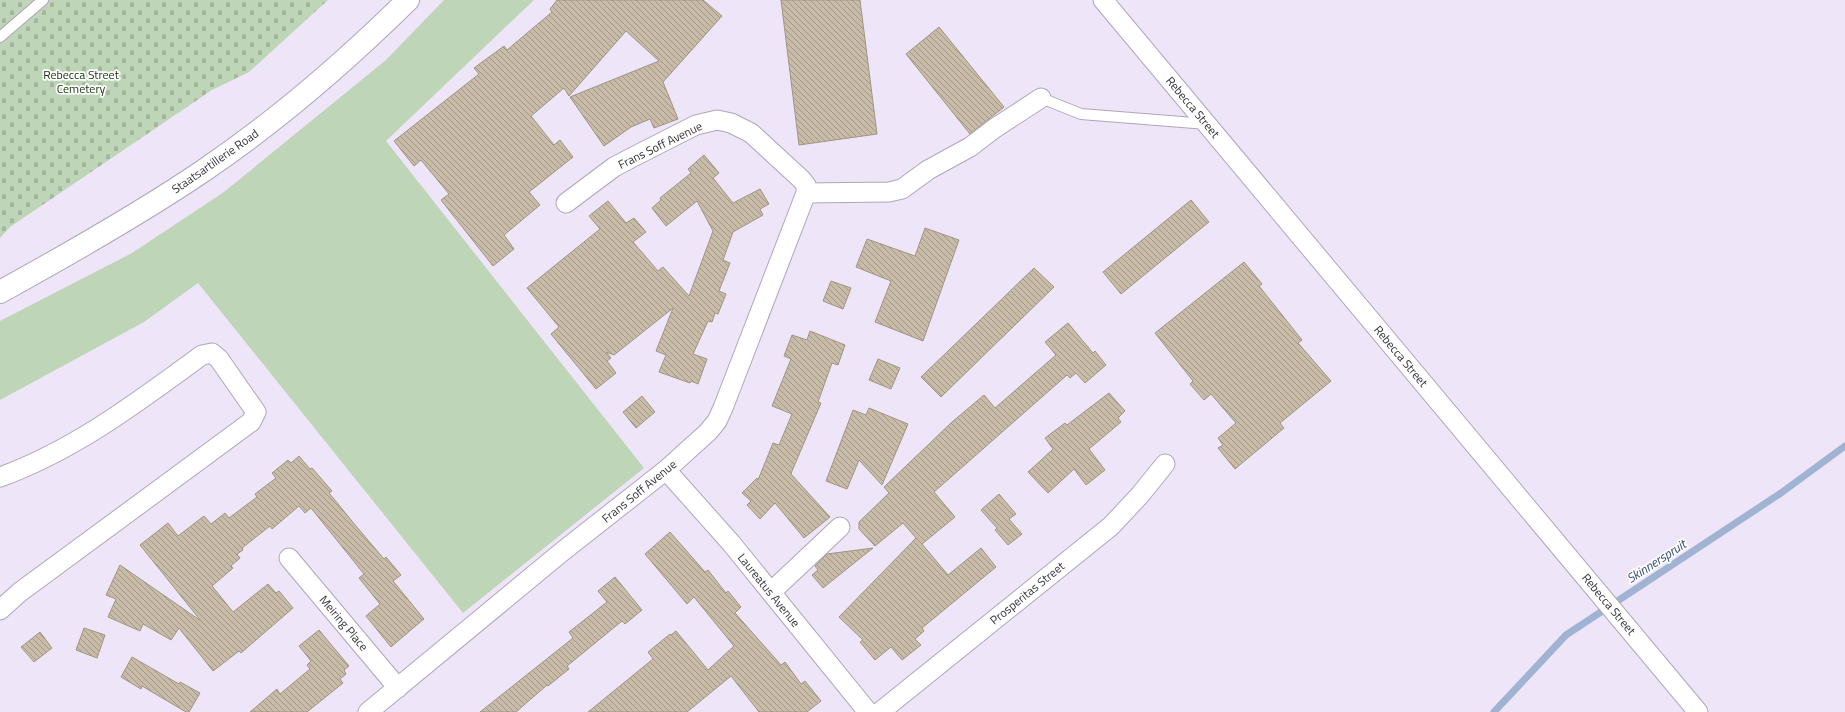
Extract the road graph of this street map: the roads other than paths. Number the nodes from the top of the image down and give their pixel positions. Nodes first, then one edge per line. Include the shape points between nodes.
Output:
1 (43, 0) edge
2 (408, 0) edge
3 (1103, 0) edge
4 (0, 37) edge
5 (1041, 98) joint
6 (1206, 124) junction
7 (806, 193) junction
8 (566, 203) dead end
9 (0, 292) edge
10 (1165, 464) dead end
11 (666, 470) junction
12 (0, 477) edge
13 (840, 527) dead end
14 (289, 558) dead end
15 (771, 592) junction
16 (0, 610) edge
17 (398, 688) junction
18 (368, 712) edge
19 (868, 712) edge
20 (880, 712) edge
21 (1698, 712) edge

1 - 4 lane
2 - 9 street, Staatsartillerie Road via 366,42 277,116 203,171 62,258
3 - 6 street, Rebecca Street
5 - 6 lane via 1081,114
5 - 7 street via 970,147 928,170 902,189 888,192
6 - 21 street, Rebecca Street
7 - 8 street, Frans Soff Avenue via 806,184 751,133 731,122 717,120 696,125 633,157
7 - 11 street, Frans Soff Avenue via 717,420 708,432
10 - 20 street, Prosperitas Street via 1111,526
11 - 15 street, Laureatus Avenue
11 - 17 street, Frans Soff Avenue via 563,551
12 - 16 street via 64,448 130,408 202,355 212,353 219,359 256,412 251,422 20,592
13 - 15 street
14 - 17 street, Meiring Place
15 - 19 street, Laureatus Avenue
17 - 18 street, Frans Soff Avenue

